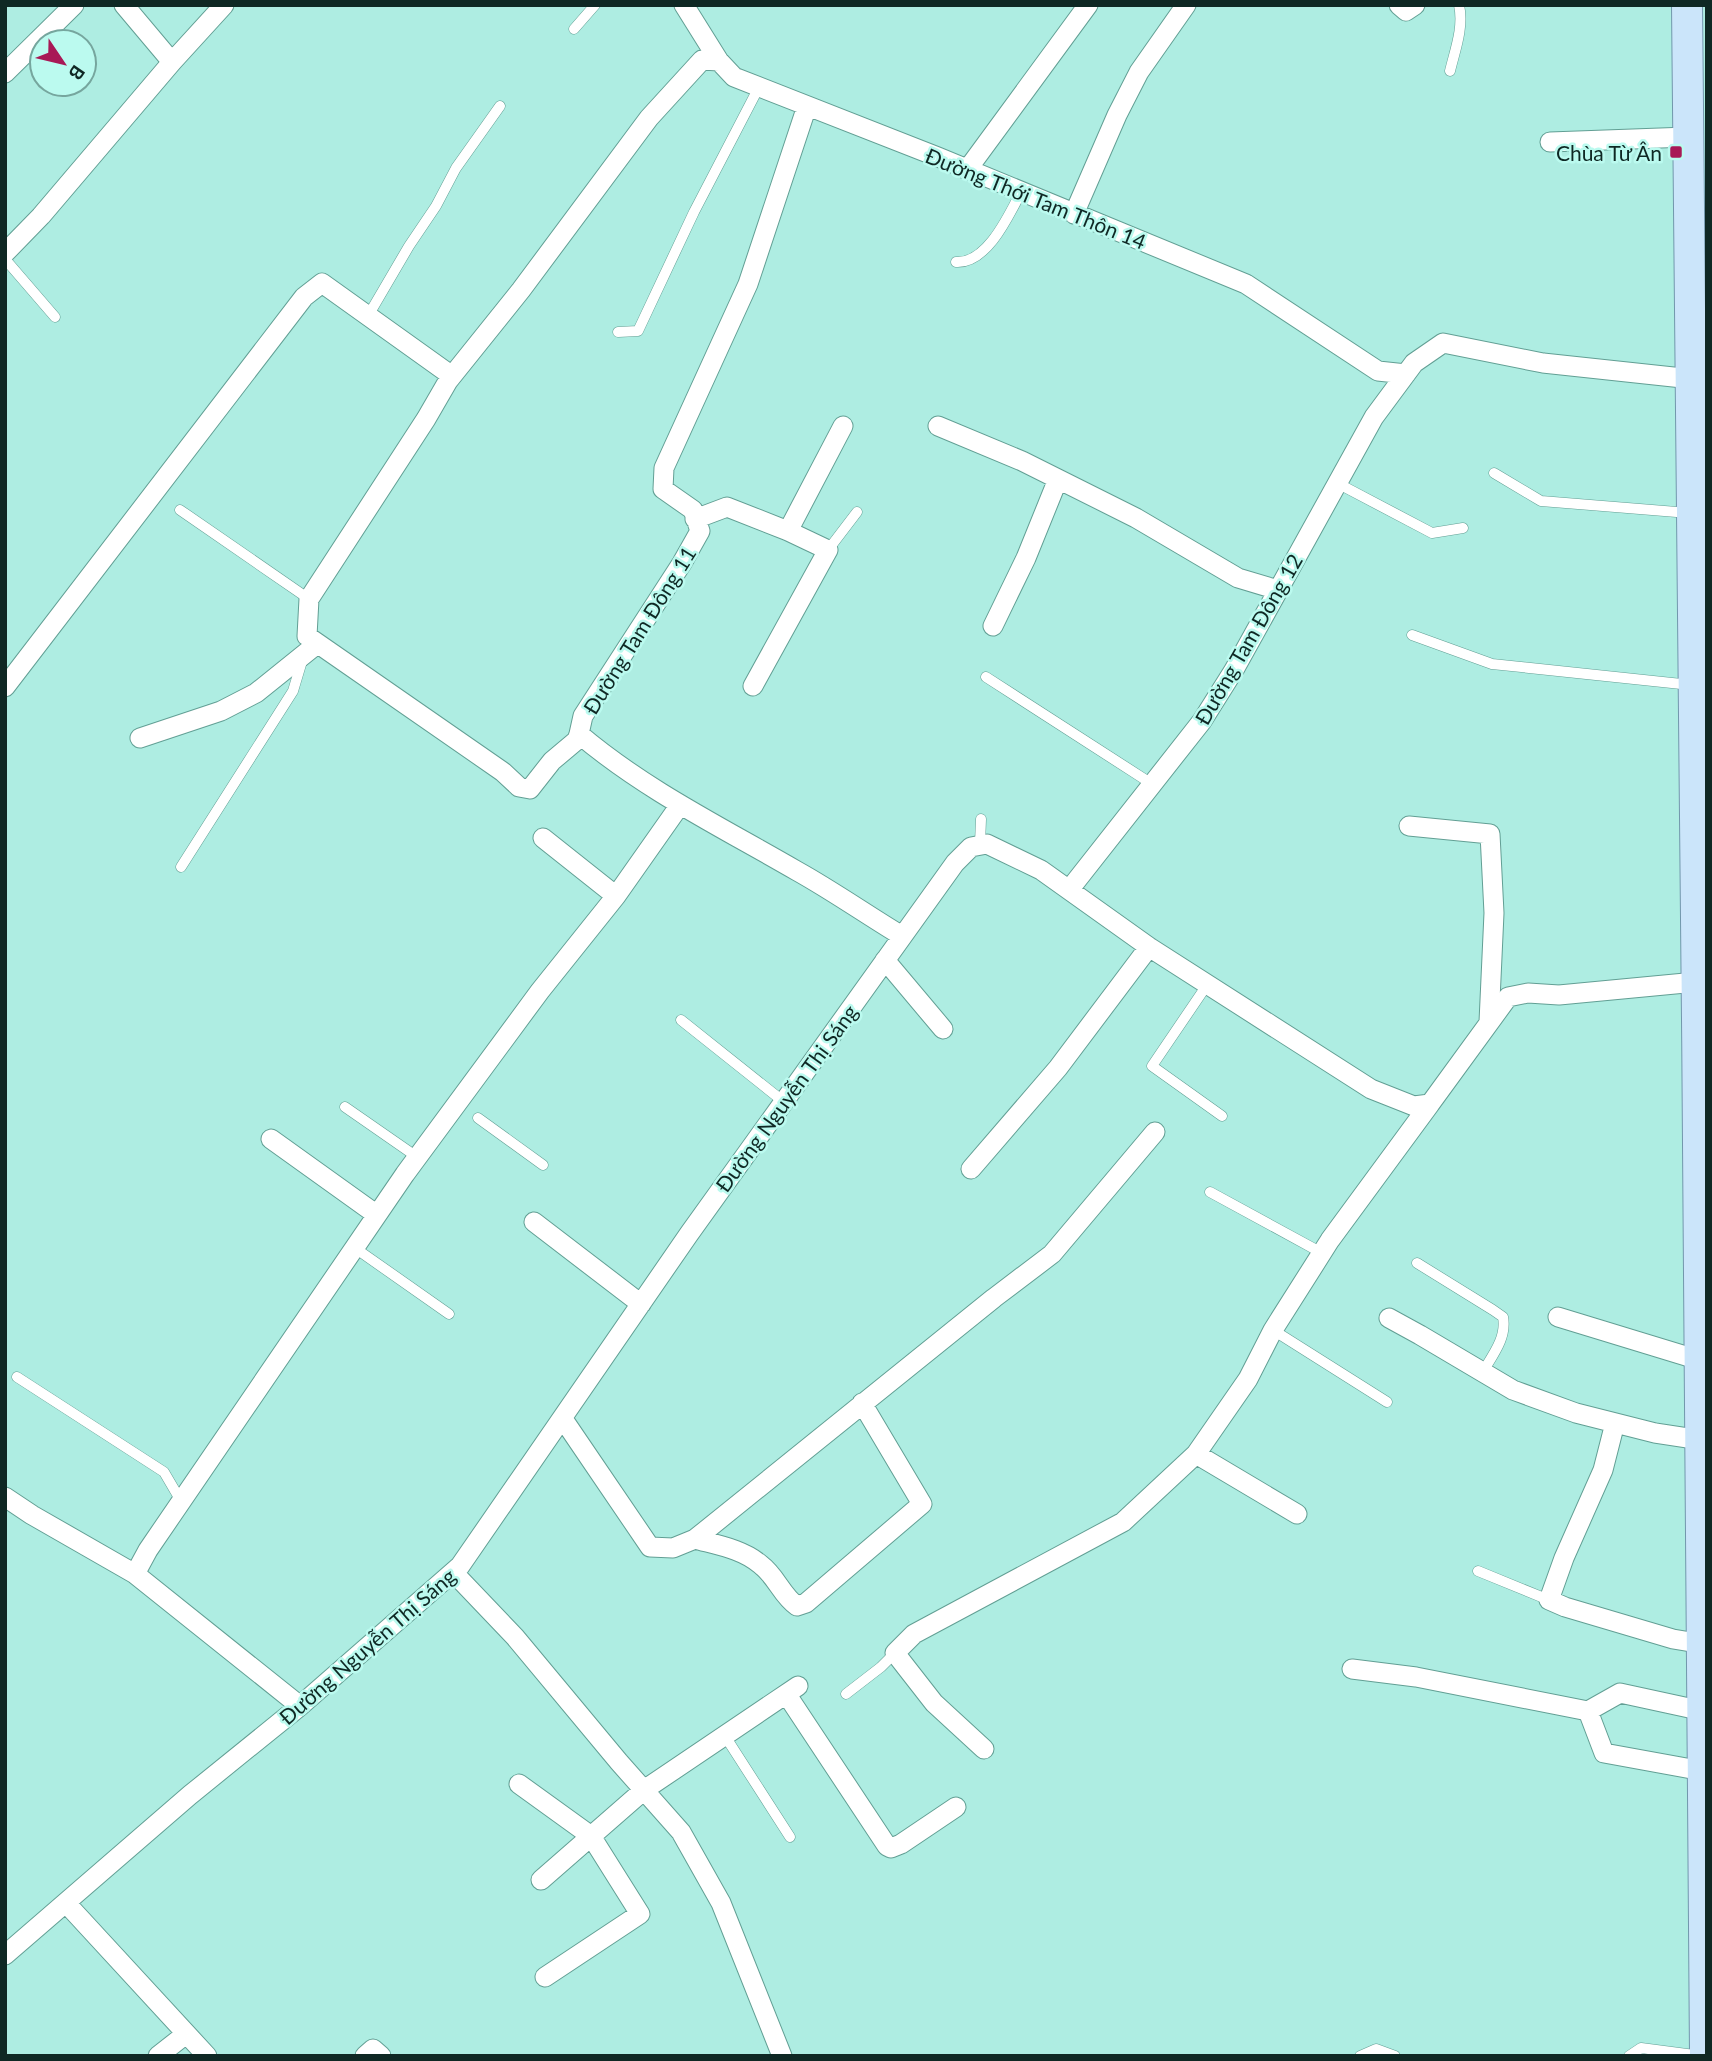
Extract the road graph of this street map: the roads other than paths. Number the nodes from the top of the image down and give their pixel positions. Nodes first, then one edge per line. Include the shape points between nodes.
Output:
1 (74, 5) edge
2 (124, 5) edge
3 (224, 5) edge
4 (595, 5) edge
5 (684, 5) edge
6 (1088, 5) edge
7 (1186, 5) edge
8 (1399, 5) edge
9 (1415, 5) edge
10 (1459, 5) edge
11 (1687, 5) edge
12 (574, 29) dead end
13 (719, 61) junction
14 (172, 62) junction
15 (1450, 71) dead end
16 (5, 74) edge
17 (759, 87) junction
18 (500, 106) dead end
19 (807, 106) junction
20 (1688, 137) junction
21 (1550, 142) dead end
22 (967, 170) junction
23 (1021, 192) junction
24 (1074, 214) junction
25 (5, 253) edge
26 (5, 259) edge
27 (956, 261) dead end
28 (368, 316) junction
29 (55, 317) dead end
30 (618, 332) dead end
31 (1406, 374) junction
32 (452, 376) junction
33 (1692, 379) junction
34 (843, 426) dead end
35 (938, 426) dead end
36 (1494, 472) dead end
37 (1058, 479) junction
38 (1337, 484) junction
39 (180, 510) dead end
40 (857, 512) dead end
41 (1693, 513) junction
42 (695, 519) junction
43 (1463, 528) dead end
44 (788, 531) junction
45 (828, 550) junction
46 (1278, 590) junction
47 (309, 598) junction
48 (993, 626) dead end
49 (1412, 635) dead end
50 (311, 649) junction
51 (986, 677) dead end
52 (1695, 685) junction
53 (753, 686) dead end
54 (5, 687) edge
55 (579, 734) junction
56 (140, 738) dead end
57 (1152, 784) junction
58 (680, 805) junction
59 (981, 820) dead end
60 (1409, 826) dead end
61 (543, 838) dead end
62 (980, 844) junction
63 (181, 867) dead end
64 (1069, 890) junction
65 (616, 896) junction
66 (902, 936) junction
67 (1149, 947) junction
68 (885, 960) junction
69 (1696, 982) junction
70 (1207, 985) junction
71 (681, 1020) dead end
72 (1489, 1023) junction
73 (943, 1029) dead end
74 (784, 1102) junction
75 (1430, 1104) junction
76 (345, 1107) dead end
77 (1222, 1116) dead end
78 (478, 1118) dead end
79 (1155, 1132) dead end
80 (271, 1139) dead end
81 (417, 1157) junction
82 (543, 1165) dead end
83 (971, 1169) dead end
84 (1210, 1192) dead end
85 (377, 1215) junction
86 (534, 1222) dead end
87 (355, 1248) junction
88 (1322, 1253) junction
89 (1417, 1263) dead end
90 (641, 1304) junction
91 (449, 1314) dead end
92 (1558, 1317) dead end
93 (1389, 1318) dead end
94 (1273, 1330) junction
95 (1699, 1360) junction
96 (1482, 1373) junction
97 (17, 1377) dead end
98 (1387, 1402) dead end
99 (862, 1403) junction
100 (563, 1419) junction
101 (1615, 1423) junction
102 (1701, 1440) junction
103 (1196, 1454) junction
104 (5, 1497) edge
105 (181, 1502) junction
106 (1297, 1514) dead end
107 (695, 1539) junction
108 (1478, 1571) dead end
109 (453, 1572) junction
110 (135, 1574) junction
111 (1549, 1600) junction
112 (1703, 1644) junction
113 (895, 1653) junction
114 (1352, 1669) dead end
115 (846, 1694) dead end
116 (300, 1706) junction
117 (1588, 1711) junction
118 (1703, 1711) junction
119 (725, 1737) junction
120 (984, 1749) dead end
121 (1703, 1771) junction
122 (519, 1784) dead end
123 (644, 1790) junction
124 (956, 1807) dead end
125 (591, 1836) junction
126 (790, 1836) dead end
127 (541, 1880) dead end
128 (66, 1903) junction
129 (5, 1955) edge
130 (545, 1977) dead end
131 (186, 2034) junction
132 (158, 2056) edge
133 (207, 2056) edge
134 (365, 2056) edge
135 (381, 2056) edge
136 (782, 2056) edge
137 (1360, 2056) edge
138 (1395, 2056) edge
139 (1629, 2056) edge
140 (1704, 2056) edge

1 - 16 street
2 - 14 street
3 - 14 street
4 - 12 lane
5 - 13 street, Đường Thới Tam Thôn 14
6 - 22 street
7 - 24 street via 1139,72
8 - 9 street via 1406,10
10 - 15 lane via 1460,27
11 - 20 main road
13 - 17 street, Đường Thới Tam Thôn 14 via 734,77
13 - 32 street via 702,60 649,118
14 - 25 street via 50,207
17 - 19 street, Đường Thới Tam Thôn 14
17 - 30 lane via 638,331
18 - 28 lane via 456,168
19 - 22 street, Đường Thới Tam Thôn 14
19 - 42 street, Đường Tam Đông 11 via 748,284 664,468 663,489 693,510
20 - 21 street
20 - 33 main road
22 - 23 street, Đường Thới Tam Thôn 14
23 - 24 street, Đường Thới Tam Thôn 14
23 - 27 lane via 985,248 964,262
24 - 31 street, Đường Thới Tam Thôn 14 via 1246,284 1378,371
26 - 29 lane
28 - 32 street
28 - 54 street via 322,283 304,297
31 - 33 street, Đường Tam Đông 12 via 1443,343 1543,363
31 - 38 street, Đường Tam Đông 12 via 1374,417
32 - 47 street
33 - 41 main road
34 - 44 street
35 - 37 street
36 - 41 lane via 1541,501
37 - 46 street via 1238,578
37 - 48 street
38 - 43 lane via 1432,533
38 - 46 street, Đường Tam Đông 12
39 - 47 lane
40 - 45 lane
41 - 52 main road
42 - 44 street via 727,507
42 - 55 street, Đường Tam Đông 11 via 700,531 583,716
44 - 45 street
45 - 53 street
46 - 57 street, Đường Tam Đông 12 via 1202,721
47 - 50 street
49 - 52 lane via 1492,664
50 - 55 street via 503,772 519,787 530,789
50 - 56 street via 256,693 221,711
50 - 63 lane via 293,691
51 - 57 lane
52 - 69 main road
55 - 58 street, Đường Tam Đông 11
57 - 64 street, Đường Tam Đông 12
58 - 65 street
58 - 66 street, Đường Tam Đông 11
59 - 62 lane
60 - 72 street via 1490,834 1494,913
61 - 65 street
62 - 64 street via 1041,870
62 - 66 street, Đường Nguyễn Thị Sáng via 955,863
64 - 67 street
65 - 81 street
66 - 68 street, Đường Nguyễn Thị Sáng
67 - 70 street
67 - 83 street via 1058,1068
68 - 73 street
68 - 74 street, Đường Nguyễn Thị Sáng
69 - 72 street via 1559,995 1528,993 1508,997
69 - 95 main road
70 - 75 street via 1371,1089 1414,1106
70 - 77 lane via 1152,1066
71 - 74 lane
72 - 75 street
74 - 90 street, Đường Nguyễn Thị Sáng
75 - 88 street
76 - 81 lane
78 - 82 lane
79 - 99 street via 1052,1254
80 - 85 street
81 - 85 street
84 - 88 lane
85 - 87 street
86 - 90 street
87 - 91 lane
87 - 105 street
88 - 94 street
89 - 96 lane via 1503,1318 1501,1340
90 - 100 street, Đường Nguyễn Thị Sáng
92 - 95 street
93 - 96 street
94 - 98 lane
94 - 103 street via 1248,1379
95 - 102 main road
96 - 101 street via 1513,1391
97 - 105 lane via 164,1472
99 - 107 street
99 - 107 street via 922,1504 806,1603 797,1606 788,1600 762,1565 740,1552
100 - 107 street via 650,1547 673,1548
100 - 109 street, Đường Nguyễn Thị Sáng
101 - 102 street
101 - 111 street via 1602,1470
102 - 112 main road
103 - 106 street
103 - 113 street via 1123,1522 914,1634
104 - 110 street
105 - 110 street
108 - 111 lane
109 - 116 street, Đường Nguyễn Thị Sáng
109 - 123 street via 515,1637
110 - 116 street
111 - 112 street
112 - 118 main road
113 - 115 lane
113 - 120 street via 934,1703
114 - 117 street
116 - 128 street, Đường Nguyễn Thị Sáng
117 - 118 street via 1620,1693
117 - 121 street via 1604,1754
118 - 121 main road
119 - 123 street
119 - 124 street via 793,1690 887,1846 901,1844
119 - 126 lane
121 - 140 main road
122 - 125 street
123 - 125 street
123 - 136 street via 681,1832 721,1903
125 - 127 street
125 - 130 street via 640,1914
128 - 129 street, Đường Nguyễn Thị Sáng
128 - 131 street
131 - 132 street
131 - 133 street
134 - 135 street via 373,2049
137 - 138 lane via 1376,2049
139 - 140 lane via 1642,2048

